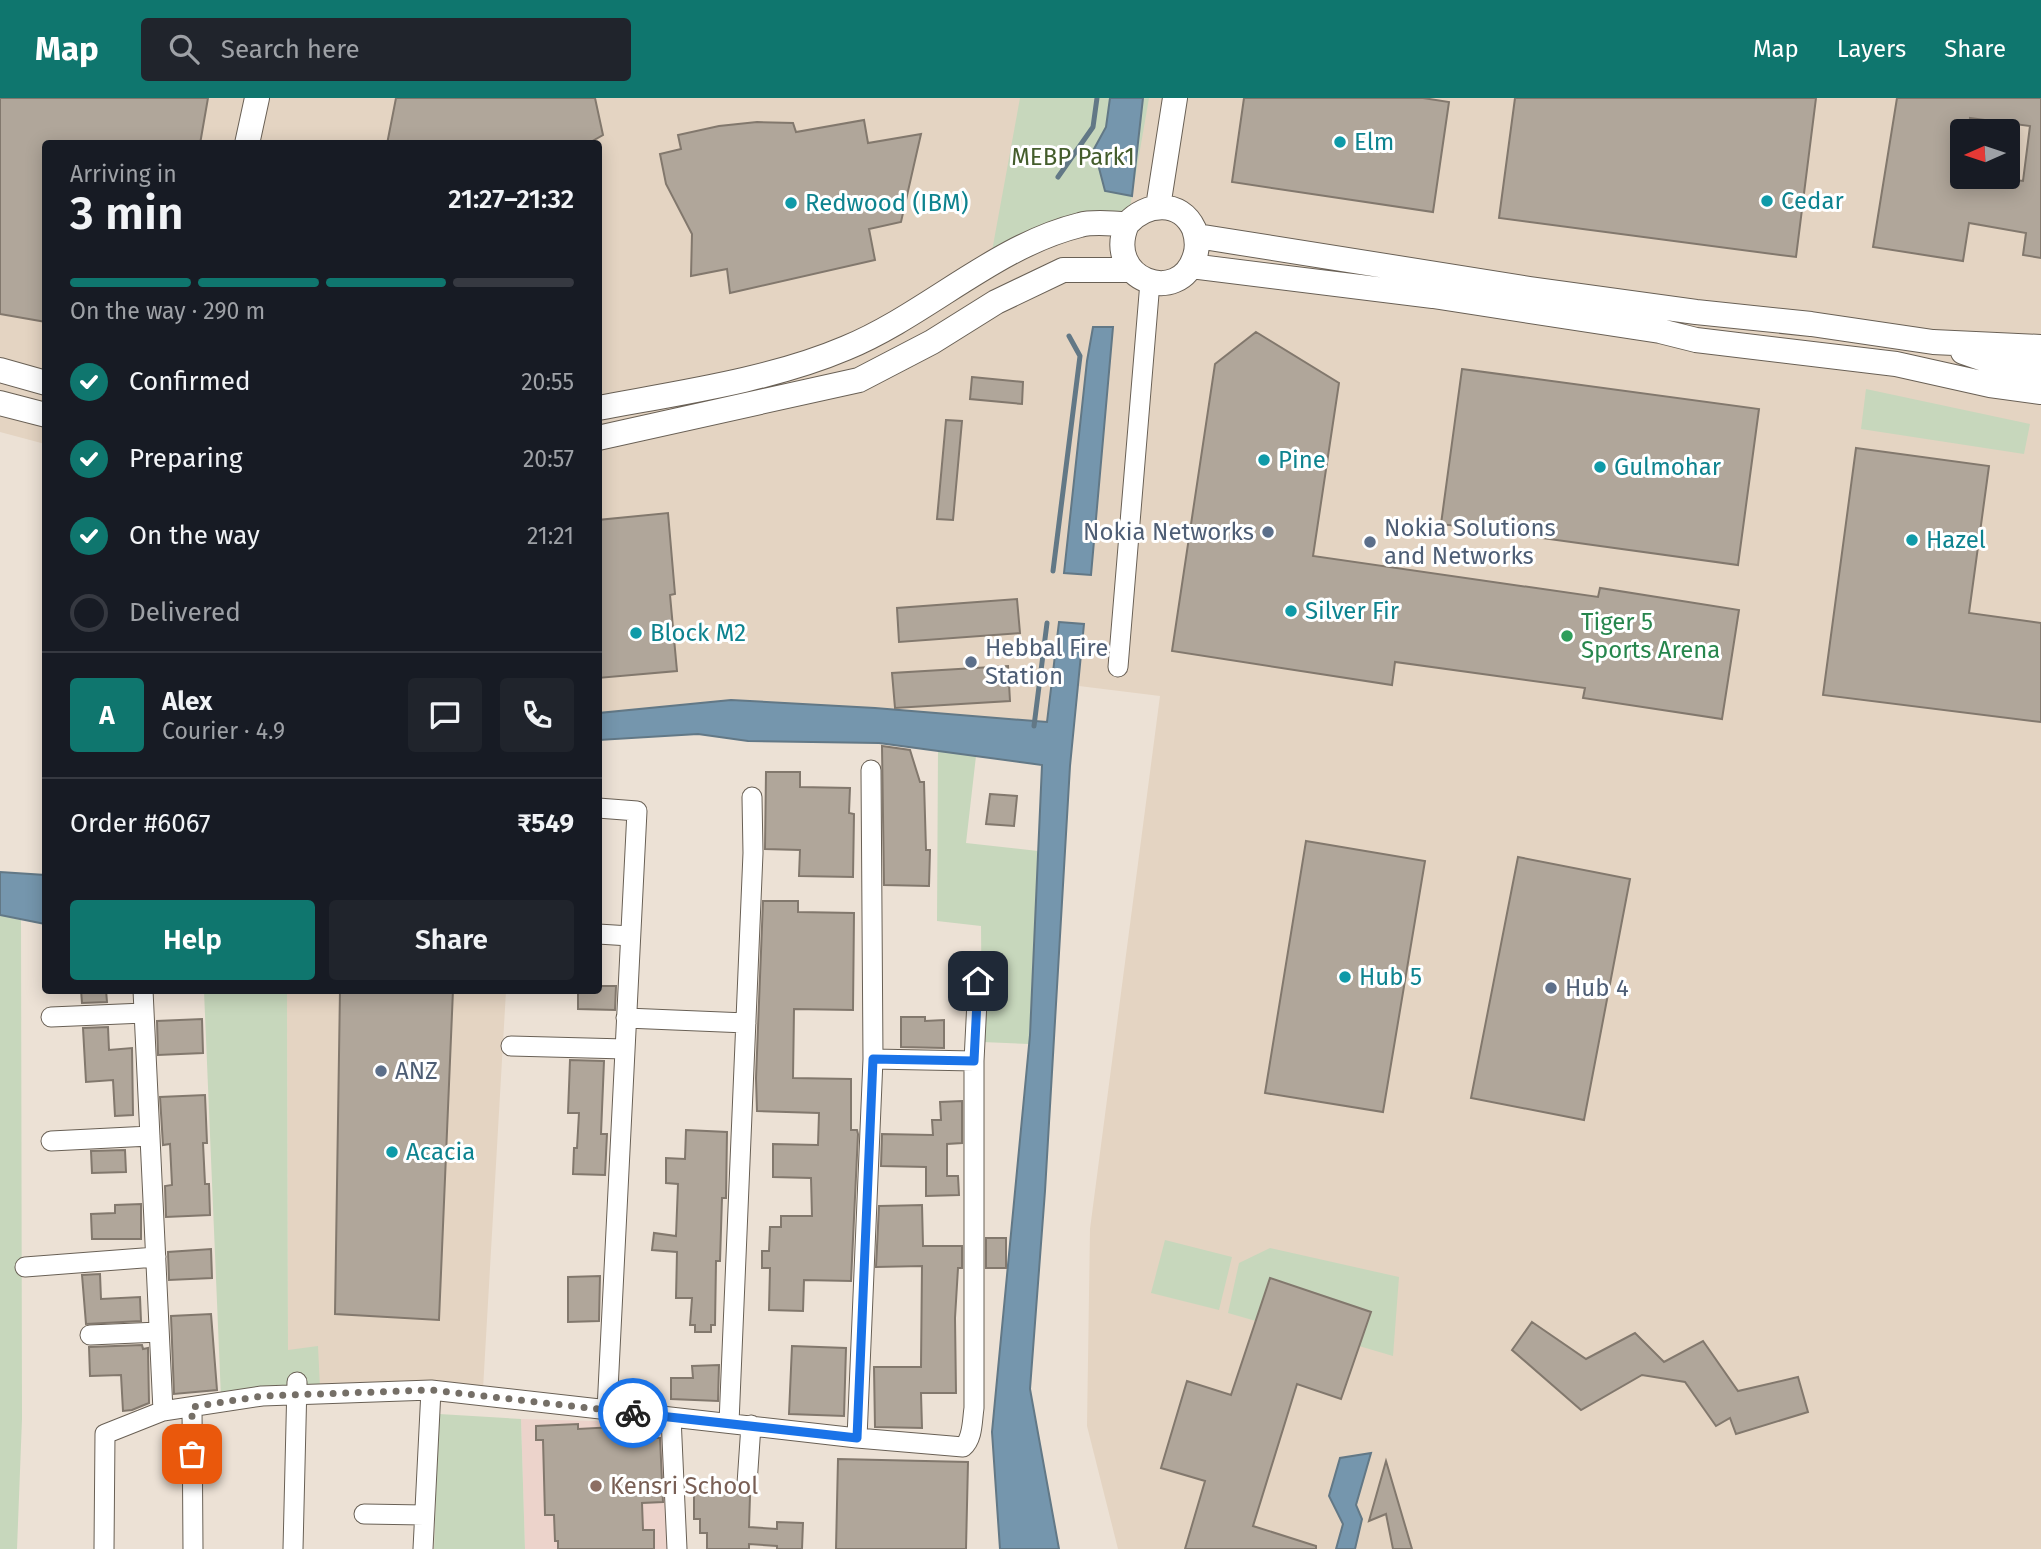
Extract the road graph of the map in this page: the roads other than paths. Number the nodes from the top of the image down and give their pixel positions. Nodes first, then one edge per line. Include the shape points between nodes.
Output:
1 (257, 98) edge
2 (1175, 98) edge
3 (248, 140) edge
4 (1158, 206) junction
5 (1127, 224) junction
6 (1197, 236) junction
7 (1191, 265) junction
8 (1140, 276) junction
9 (1933, 342) junction
10 (2041, 347) edge
11 (0, 370) edge
12 (2041, 370) edge
13 (42, 382) edge
14 (2041, 392) edge
15 (0, 403) edge
16 (602, 407) edge
17 (42, 414) edge
18 (602, 437) edge
19 (1118, 667) dead end
20 (872, 770) dead end
21 (752, 797) dead end
22 (602, 808) edge
23 (602, 934) edge
24 (631, 936) junction
25 (978, 981) dead end
26 (143, 994) edge
27 (144, 1013) junction
28 (51, 1017) dead end
29 (626, 1018) junction
30 (746, 1023) junction
31 (511, 1046) dead end
32 (625, 1049) junction
33 (873, 1059) junction
34 (974, 1061) junction
35 (150, 1136) junction
36 (51, 1141) dead end
37 (156, 1257) junction
38 (26, 1266) dead end
39 (159, 1332) junction
40 (89, 1335) dead end
41 (297, 1388) junction
42 (431, 1390) junction
43 (192, 1407) junction
44 (607, 1410) junction
45 (163, 1412) junction
46 (671, 1417) junction
47 (729, 1423) junction
48 (751, 1425) junction
49 (857, 1438) junction
50 (747, 1483) dead end
51 (364, 1514) dead end
52 (424, 1515) junction
53 (104, 1549) edge
54 (193, 1549) edge
55 (293, 1549) edge
56 (423, 1549) edge
57 (677, 1549) edge

1 - 3 street
2 - 4 street
4 - 5 street via 1135,215
4 - 6 street via 1182,214
5 - 8 street via 1122,235 1124,259
5 - 16 street via 1083,224 1041,237 845,349 697,390
6 - 7 street
6 - 9 street via 1530,289
7 - 8 street via 1175,280 1162,283
7 - 14 street via 1433,296 1696,340 1896,364
8 - 18 street via 1063,270 996,302 859,380
8 - 19 street
9 - 10 street
9 - 12 street via 1989,361
11 - 13 street
15 - 17 street
20 - 33 street
21 - 30 street
22 - 24 street via 637,811
23 - 24 street
24 - 29 street
25 - 34 street
26 - 27 street
27 - 28 street
27 - 35 street
29 - 30 street
29 - 32 street
30 - 47 street
31 - 32 street
32 - 44 street
33 - 34 street
33 - 49 street
34 - 49 street via 974,1408 970,1437 957,1448
35 - 36 street
35 - 37 street
37 - 38 street
37 - 39 street
39 - 40 street
39 - 45 street
41 - 42 street
41 - 43 street
41 - 55 street
42 - 44 street
42 - 52 street
43 - 45 street
43 - 54 street
44 - 46 street
45 - 53 street via 105,1434
46 - 47 street
46 - 57 street
47 - 48 street
48 - 49 street
48 - 50 street
51 - 52 street
52 - 56 street

